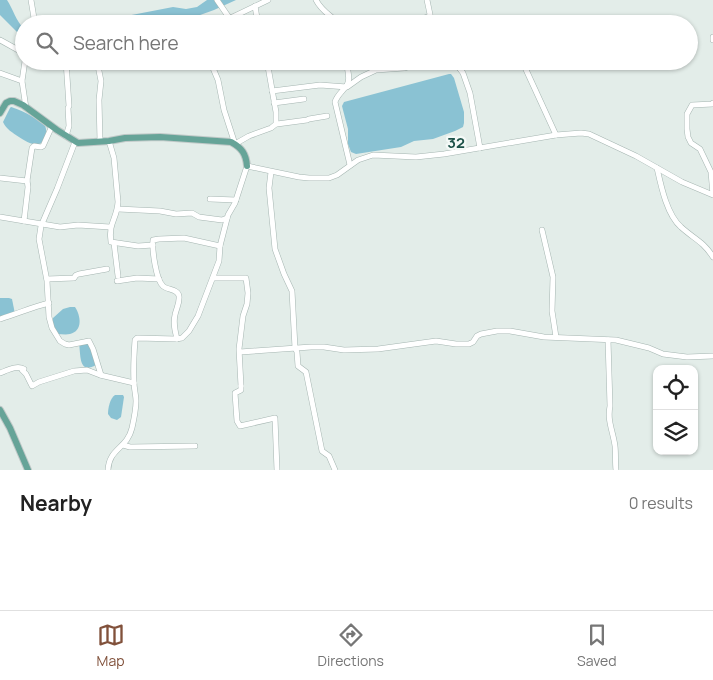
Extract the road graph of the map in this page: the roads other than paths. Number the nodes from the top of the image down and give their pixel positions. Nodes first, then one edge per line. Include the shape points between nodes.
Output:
1 (31, 0) edge
2 (217, 0) edge
3 (268, 0) edge
4 (316, 0) edge
5 (427, 0) edge
6 (255, 6) junction
7 (34, 15) edge
8 (227, 15) edge
9 (238, 15) edge
10 (256, 15) edge
11 (329, 15) edge
12 (430, 15) edge
13 (0, 40) edge
14 (15, 48) edge
15 (24, 70) edge
16 (67, 70) edge
17 (99, 70) edge
18 (214, 70) edge
19 (268, 70) edge
20 (347, 70) edge
21 (376, 70) edge
22 (461, 70) edge
23 (526, 70) edge
24 (0, 72) edge
25 (22, 81) junction
26 (346, 87) junction
27 (272, 91) junction
28 (304, 99) dead end
29 (274, 103) junction
30 (713, 103) edge
31 (27, 108) junction
32 (0, 113) edge
33 (327, 116) dead end
34 (276, 124) junction
35 (52, 126) junction
36 (556, 135) junction
37 (66, 136) junction
38 (100, 141) junction
39 (109, 141) junction
40 (75, 142) junction
41 (235, 144) junction
42 (480, 148) junction
43 (350, 165) junction
44 (247, 166) junction
45 (657, 168) junction
46 (270, 172) junction
47 (0, 178) edge
48 (27, 180) junction
49 (713, 195) edge
50 (210, 199) dead end
51 (236, 200) junction
52 (118, 209) junction
53 (0, 217) edge
54 (227, 218) junction
55 (24, 221) junction
56 (42, 224) junction
57 (110, 227) junction
58 (542, 230) dead end
59 (114, 243) junction
60 (153, 245) junction
61 (220, 246) junction
62 (713, 257) edge
63 (107, 269) dead end
64 (213, 278) junction
65 (47, 279) junction
66 (159, 279) junction
67 (49, 303) junction
68 (0, 319) edge
69 (556, 336) junction
70 (177, 339) junction
71 (608, 340) junction
72 (295, 348) junction
73 (240, 352) junction
74 (713, 356) edge
75 (0, 372) edge
76 (101, 375) junction
77 (134, 383) junction
78 (0, 410) edge
79 (123, 445) junction
80 (196, 446) dead end
81 (28, 470) edge
82 (108, 470) edge
83 (277, 470) edge
84 (335, 470) edge
85 (616, 470) edge

1 - 7 street
2 - 8 street
3 - 6 street
4 - 11 street
5 - 12 street
6 - 9 street
6 - 10 street
13 - 14 street
15 - 25 street
16 - 37 street via 69,125
17 - 38 street
18 - 41 street
19 - 27 street
20 - 26 street
21 - 26 street
22 - 42 street via 470,93
23 - 36 street
24 - 25 street
25 - 31 street
26 - 27 street via 320,85
26 - 43 street via 335,102
27 - 29 street
28 - 29 street
29 - 34 street
30 - 49 street via 692,105 687,114 687,129 691,143 700,149 711,172
31 - 32 main road via 10,101
31 - 35 main road
33 - 34 street
34 - 41 street
35 - 37 main road
35 - 48 street via 44,144 33,146
36 - 42 street
36 - 45 street via 589,134
37 - 40 main road
38 - 39 main road
38 - 40 main road
39 - 41 main road via 160,137
39 - 52 street via 114,158
40 - 56 street
41 - 44 main road via 245,154
42 - 43 street via 416,157 374,155
43 - 46 street via 329,178
44 - 46 street
44 - 51 street
45 - 49 street
45 - 62 street via 673,217 681,228 703,243
46 - 72 street via 276,249 292,291
47 - 48 street
48 - 55 street
50 - 51 street
51 - 54 street
52 - 54 street
52 - 57 street
53 - 55 street
54 - 61 street
55 - 56 street
56 - 57 street
56 - 65 street via 39,239
57 - 59 street via 111,242
58 - 69 street via 553,277 552,311
59 - 60 street
59 - 66 street via 118,279
60 - 61 street via 153,240 184,238
60 - 66 street
61 - 64 street
63 - 65 street via 79,274 74,278
64 - 70 street via 192,327
64 - 73 street via 246,278 248,298
65 - 67 street
66 - 70 street via 162,286 179,296 174,320
67 - 68 street
67 - 76 street via 51,325 60,341 69,345 89,341
69 - 71 street
69 - 72 street via 497,331 479,335 469,344 436,341 361,350
70 - 77 street via 136,339
71 - 74 street via 663,354
71 - 85 street via 608,416 613,431
72 - 73 street
72 - 84 street via 298,366 306,372 322,451 329,456
73 - 83 street via 241,390 235,393 237,421 240,426 275,418
75 - 76 street via 22,367 32,386 74,371 87,370
76 - 77 street
77 - 79 street via 134,414 129,438
78 - 81 main road
79 - 80 street
79 - 82 street via 114,453

